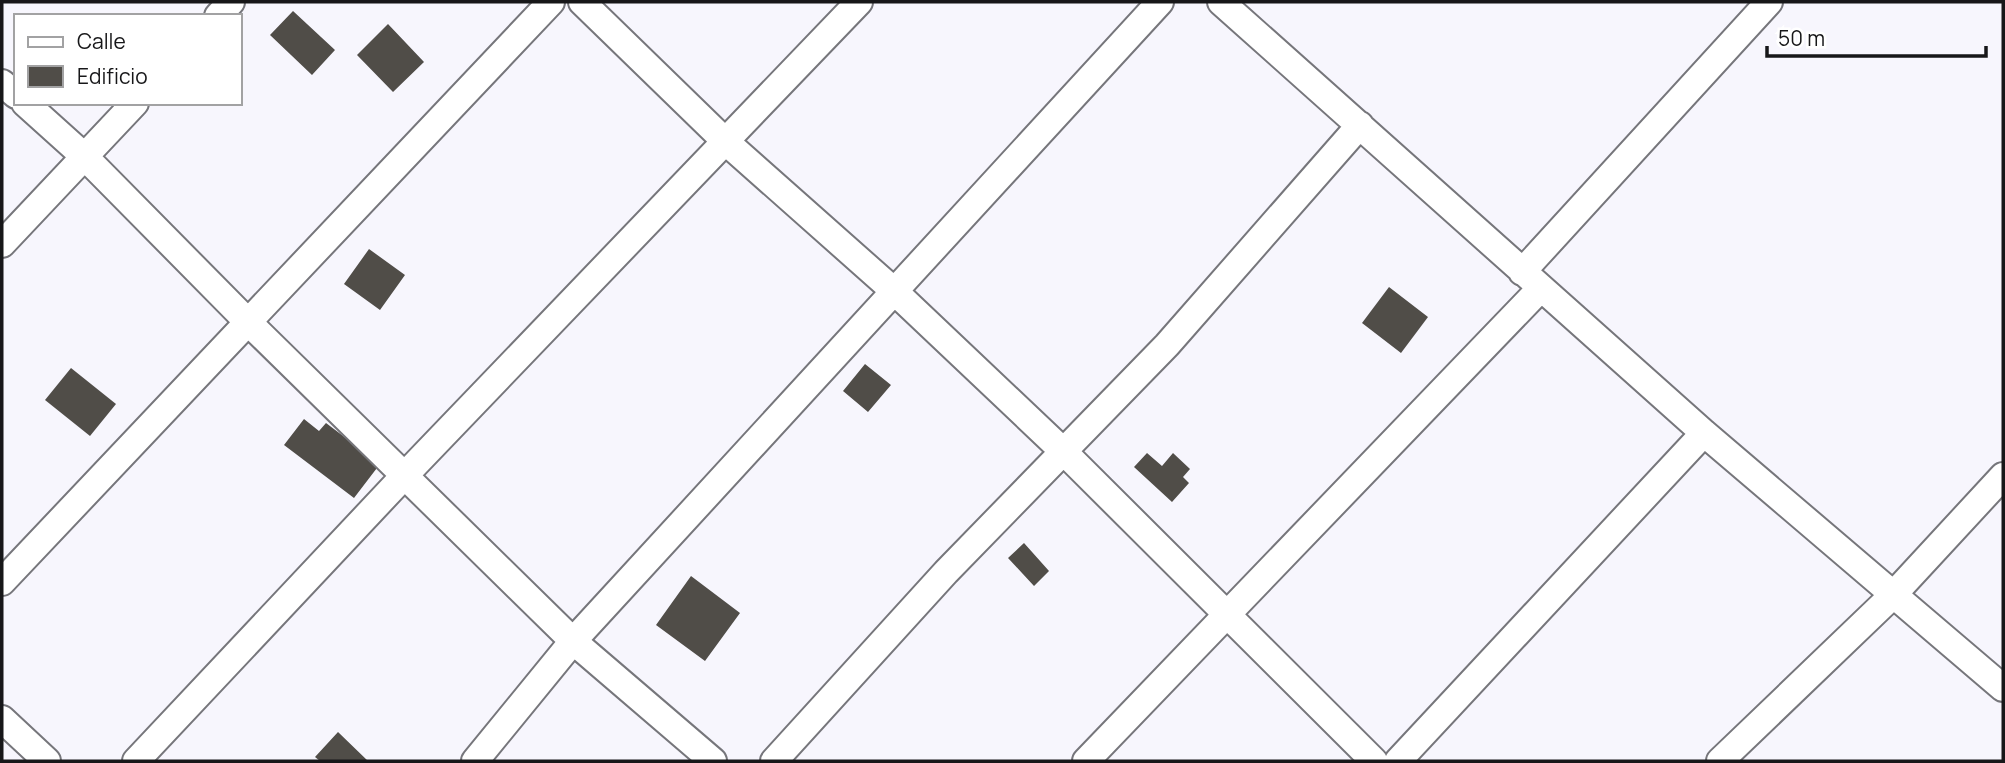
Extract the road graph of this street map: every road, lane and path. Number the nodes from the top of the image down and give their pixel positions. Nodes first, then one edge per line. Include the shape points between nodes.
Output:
1 (551, 2) edge
2 (582, 2) edge
3 (859, 2) edge
4 (1160, 2) edge
5 (1221, 2) edge
6 (1769, 2) edge
7 (26, 105) edge
8 (133, 105) edge
9 (1360, 125) junction
10 (725, 141) junction
11 (85, 157) junction
12 (2, 244) edge
13 (1531, 281) junction
14 (893, 290) junction
15 (249, 323) junction
16 (1704, 433) junction
17 (1064, 452) junction
18 (405, 475) junction
19 (2003, 476) edge
20 (2, 582) edge
21 (1893, 595) junction
22 (1227, 614) junction
23 (573, 640) junction
24 (2003, 688) edge
25 (2, 719) edge
26 (47, 761) edge
27 (136, 761) edge
28 (475, 761) edge
29 (713, 761) edge
30 (774, 761) edge
31 (1086, 761) edge
32 (1374, 761) edge
33 (1398, 761) edge
34 (1720, 761) edge

1 - 15 street
2 - 10 street
3 - 10 street
4 - 14 street
5 - 9 street
6 - 13 street
7 - 11 street
8 - 11 street
9 - 13 street
9 - 17 street via 1167,345
10 - 14 street
10 - 18 street
11 - 12 street
11 - 15 street
13 - 16 street
13 - 22 street via 1373,466
14 - 17 street
14 - 23 street
15 - 18 street
15 - 20 street
16 - 21 street
16 - 33 street
17 - 22 street
17 - 30 street via 946,572
18 - 23 street
18 - 27 street
19 - 21 street
21 - 24 street
21 - 34 street
22 - 31 street
22 - 32 street
23 - 28 street
23 - 29 street
25 - 26 street

